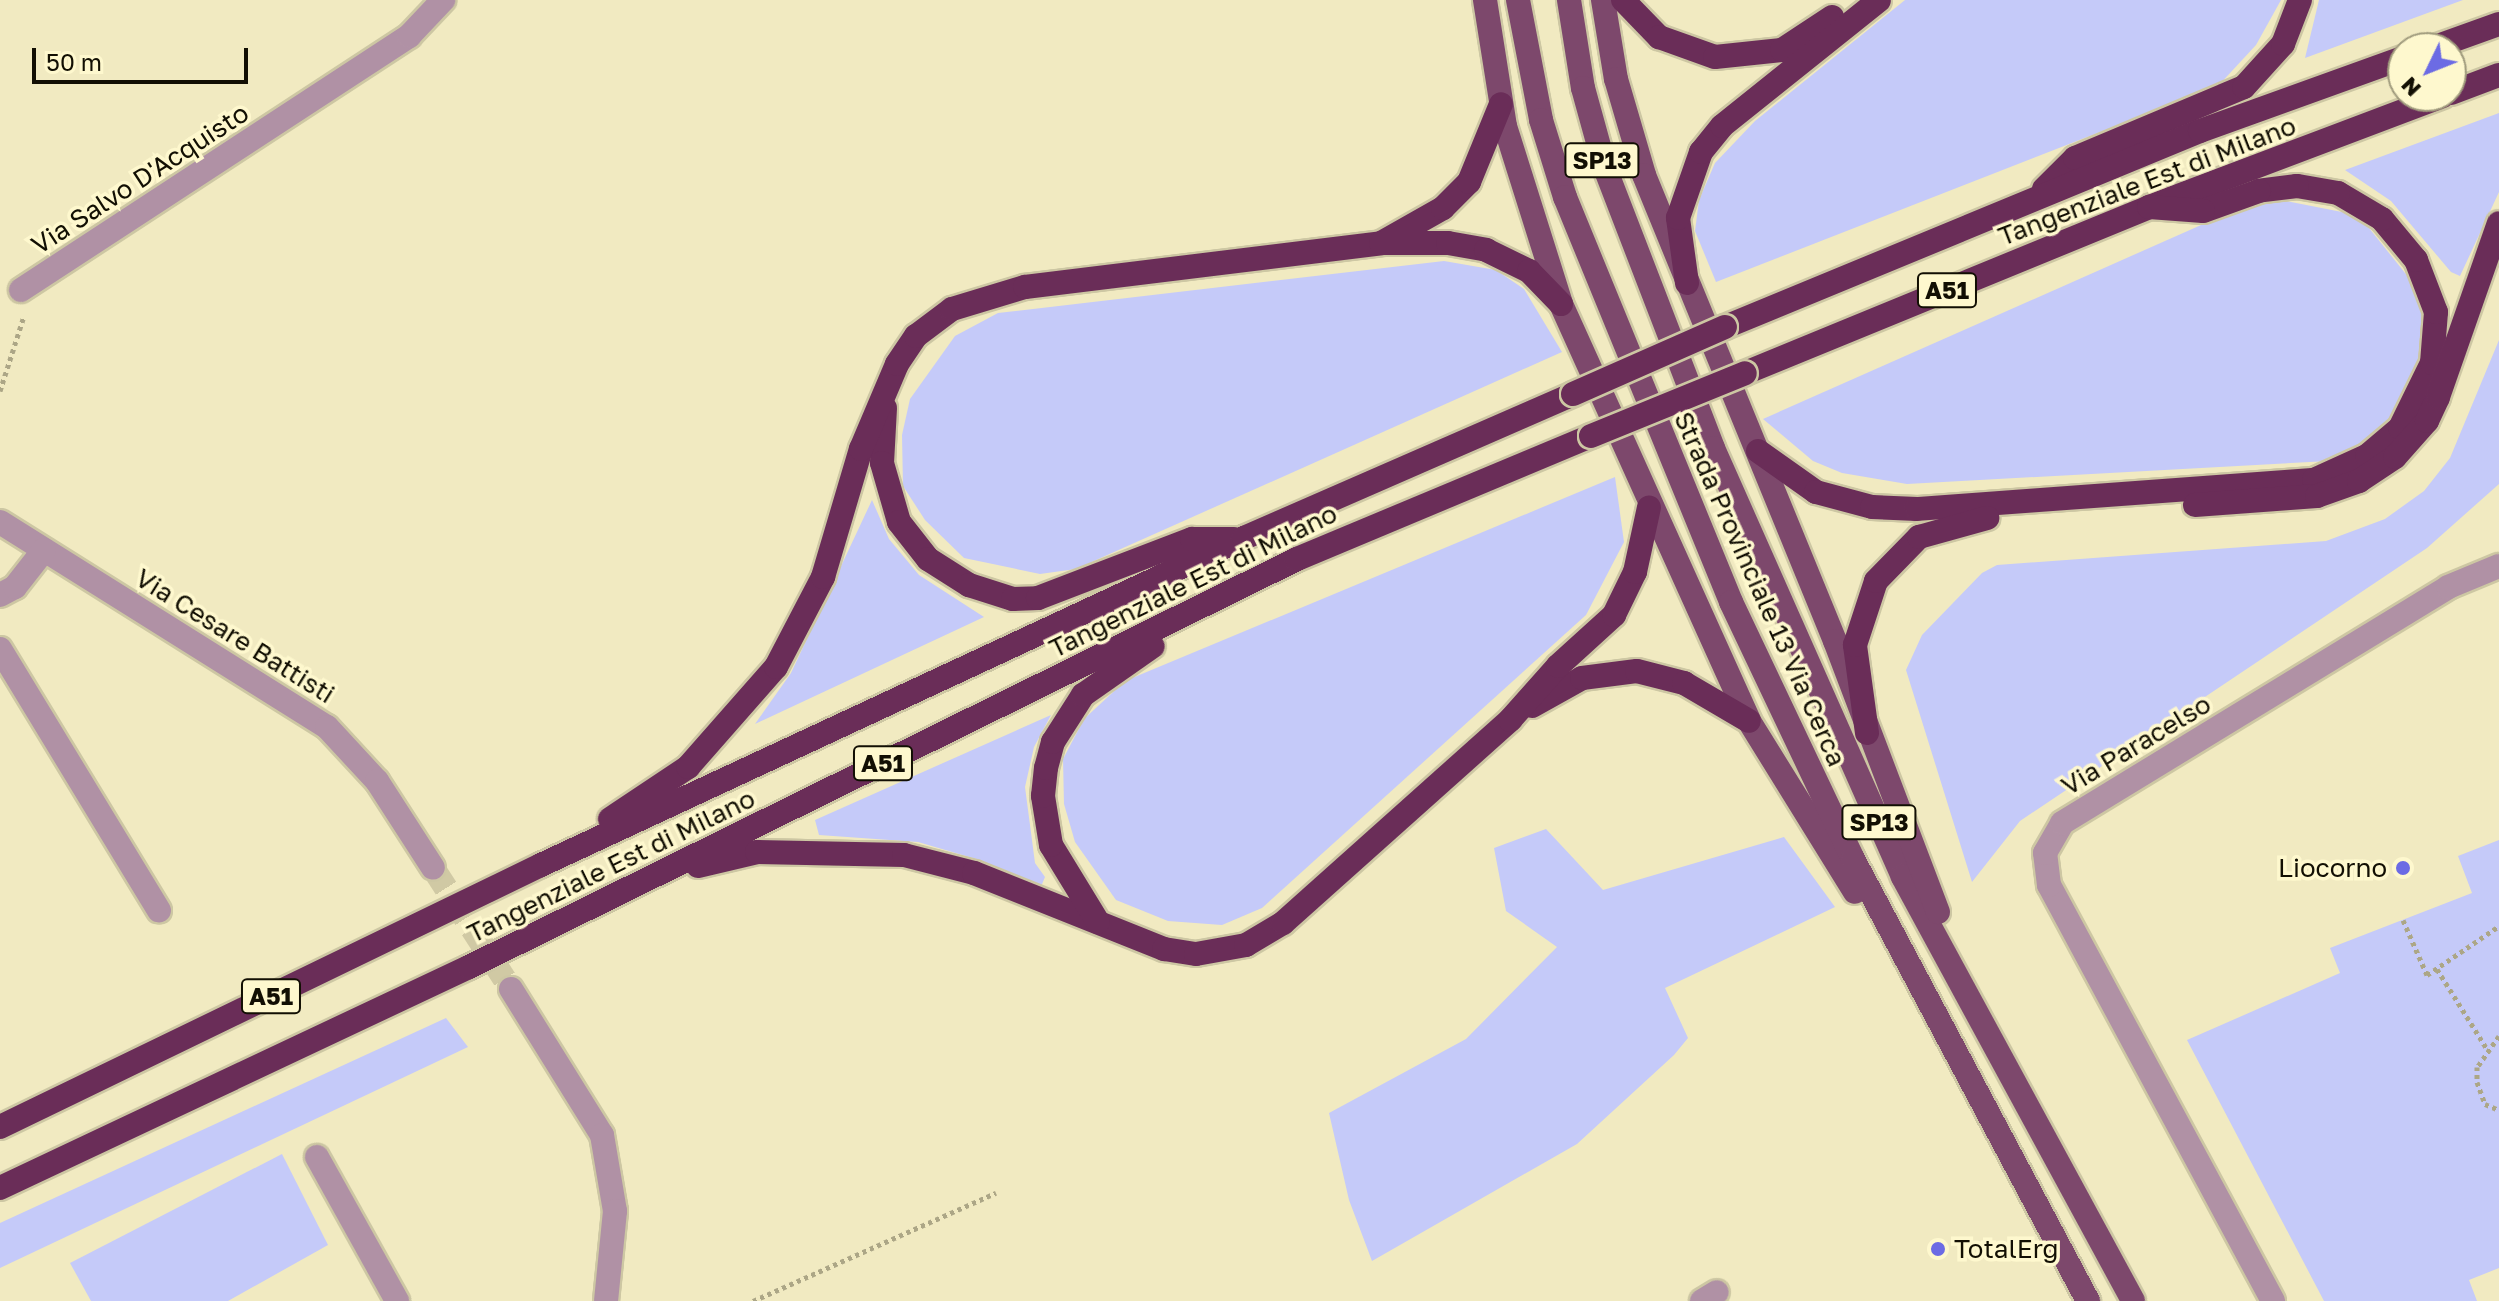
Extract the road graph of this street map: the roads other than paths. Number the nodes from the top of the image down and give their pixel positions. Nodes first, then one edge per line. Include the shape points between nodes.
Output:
1 (443, 0) edge
2 (1485, 0) edge
3 (1518, 0) edge
4 (1569, 0) edge
5 (1603, 0) edge
6 (1623, 0) edge
7 (1852, 0) edge
8 (1879, 0) edge
9 (2300, 0) edge
10 (2499, 24) edge
11 (2467, 35) edge
12 (2387, 64) edge
13 (2499, 75) edge
14 (2467, 87) edge
15 (1501, 104) junction
16 (2401, 112) edge
17 (2033, 200) junction
18 (2149, 207) junction
19 (2499, 223) edge
20 (1381, 243) junction
21 (1687, 283) junction
22 (21, 290) dead end
23 (1561, 304) junction
24 (886, 386) junction
25 (1758, 451) junction
26 (1649, 507) junction
27 (0, 522) edge
28 (1244, 538) junction
29 (2499, 547) edge
30 (44, 550) junction
31 (1297, 559) junction
32 (2499, 566) edge
33 (2448, 587) junction
34 (0, 595) edge
35 (0, 649) edge
36 (1510, 720) junction
37 (1749, 721) junction
38 (1867, 733) junction
39 (541, 865) junction
40 (433, 868) tunnel mouth
41 (159, 911) dead end
42 (1098, 922) junction
43 (469, 967) junction
44 (511, 989) tunnel mouth
45 (1926, 997) junction
46 (1999, 1054) junction
47 (0, 1127) edge
48 (317, 1157) dead end
49 (0, 1188) edge
50 (397, 1301) edge
51 (606, 1301) edge
52 (2088, 1301) edge
53 (2133, 1301) edge
54 (2273, 1301) edge

1 - 22 street, Via Salvo D'Acquisto via 409,36
2 - 15 main road
3 - 45 main road, Strada Provinciale 13 Via Cerca / SP13 via 1556,170 1667,451 1799,749
4 - 46 main road, Strada Provinciale 13 Via Cerca / SP13 via 1583,88 1605,168 1707,434 1903,877
5 - 21 main road via 1614,71 1637,154
6 - 7 highway via 1641,22 1670,43 1730,58 1782,50
8 - 21 highway via 1722,126 1701,152 1678,218
9 - 17 highway via 2283,44 2244,87 2075,158
10 - 11 highway
12 - 17 highway, Tangenziale Est di Milano / A51 via 2200,131
13 - 14 highway
15 - 20 highway via 1469,182 1443,208
15 - 23 main road
16 - 18 highway, Tangenziale Est di Milano / A51
17 - 28 highway, Tangenziale Est di Milano / A51, bridge via 1725,327
18 - 25 highway via 2203,211 2268,189 2297,186 2338,193 2382,219 2416,260 2436,312 2432,363 2400,428 2367,456 2314,480 1917,509 1872,507 1816,492
18 - 31 highway, Tangenziale Est di Milano / A51, bridge
19 - 38 highway via 2427,421 2395,457 2359,481 2297,499 1978,519 1937,528 1905,547 1880,573 1857,633
20 - 23 highway via 1448,243 1486,250 1529,271
20 - 24 highway via 1025,287 977,300 952,309 916,336
21 - 25 main road
23 - 26 main road
24 - 28 highway via 882,463 889,499 899,522 928,559 969,585 1013,599 1038,598 1192,539
24 - 39 highway via 861,449 823,577 776,667 688,767
25 - 38 main road
26 - 36 highway via 1635,572 1621,606
26 - 37 main road
27 - 30 street, Via Cesare Battisti
28 - 39 highway, Tangenziale Est di Milano / A51
29 - 33 street
30 - 34 street via 15,587
30 - 40 street, Via Cesare Battisti via 327,727 377,781
31 - 42 highway via 1203,620 1135,655 1083,695 1065,719 1046,768 1045,822 1058,861
31 - 43 highway, Tangenziale Est di Milano / A51
32 - 33 street, Via Paracelso
33 - 54 street, Via Paracelso via 2062,823 2045,853 2049,885
35 - 41 street
36 - 37 highway via 1570,683 1623,671 1684,683
36 - 42 highway via 1283,923 1246,945 1220,952 1179,952 1132,939
37 - 45 main road via 1813,829
38 - 46 main road
39 - 47 highway, Tangenziale Est di Milano / A51
42 - 43 highway via 932,859 878,852 757,852 701,865
43 - 49 highway, Tangenziale Est di Milano / A51
44 - 51 street via 602,1135 615,1211
45 - 52 main road, Strada Provinciale 13 Via Cerca / SP13
46 - 53 main road, Strada Provinciale 13 Via Cerca / SP13
48 - 50 street

